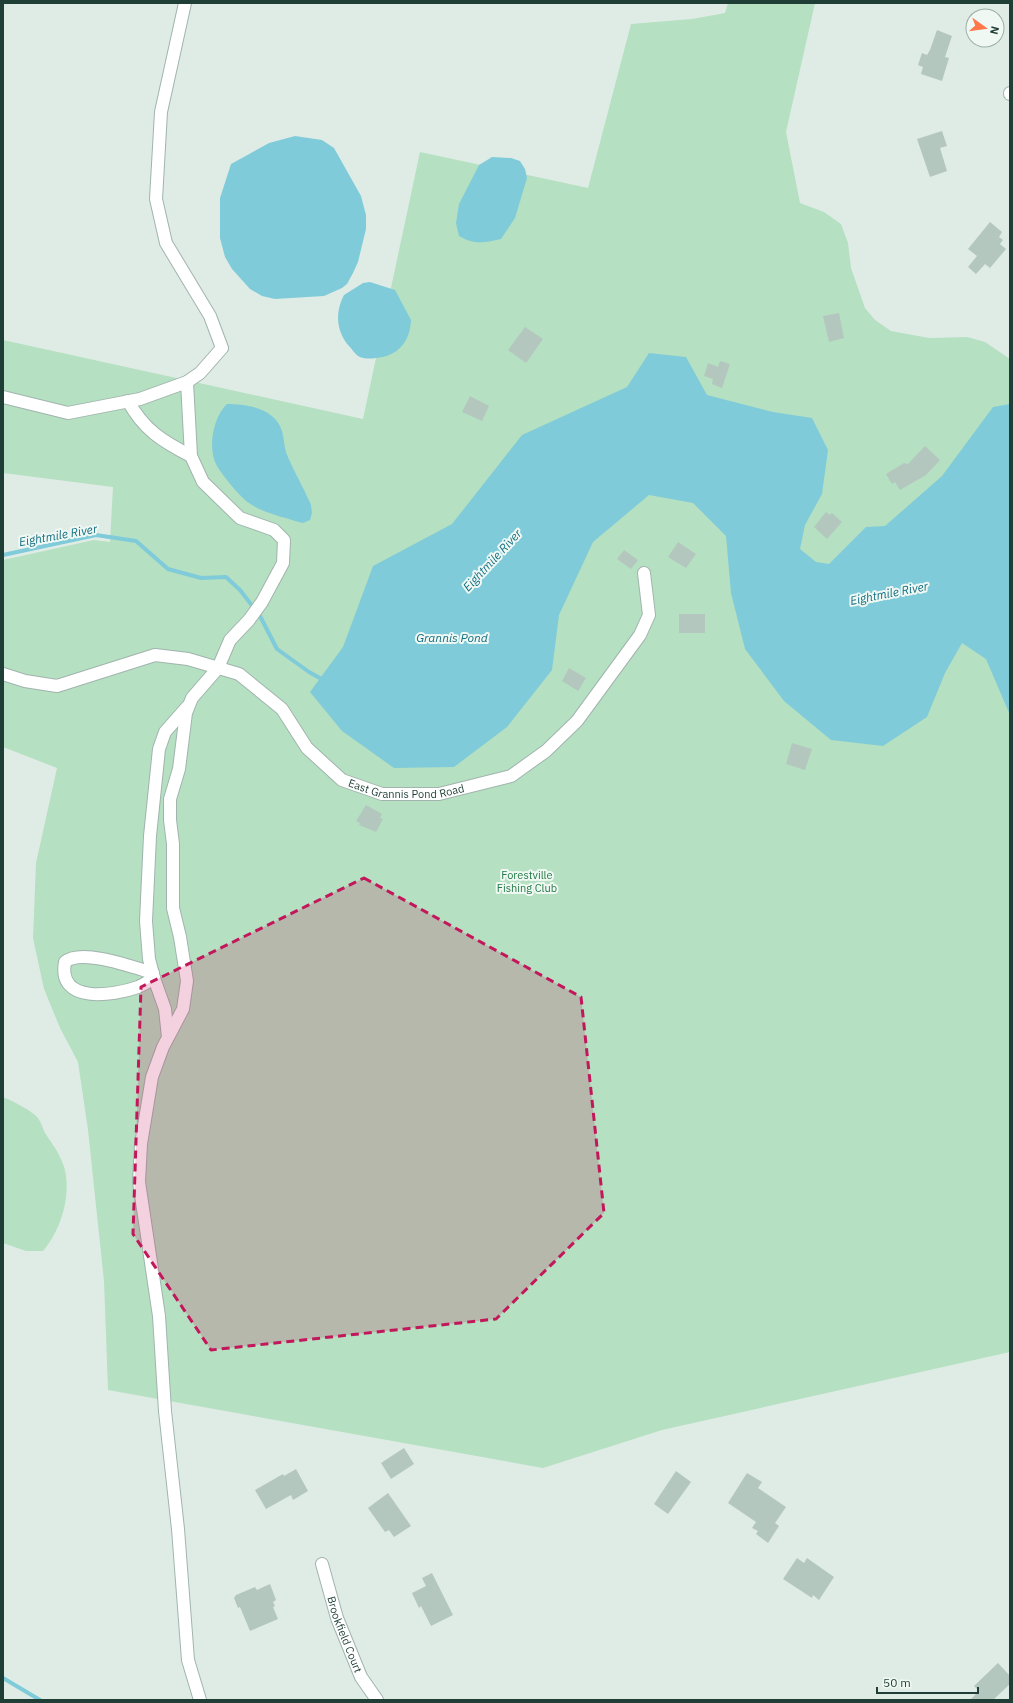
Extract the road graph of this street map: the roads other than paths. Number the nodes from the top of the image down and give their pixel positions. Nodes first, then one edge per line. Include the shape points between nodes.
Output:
1 (185, 3) edge
2 (187, 382) junction
3 (3, 397) edge
4 (128, 401) junction
5 (191, 456) junction
6 (644, 573) dead end
7 (218, 668) junction
8 (3, 674) edge
9 (188, 707) junction
10 (153, 976) junction
11 (168, 1037) junction
12 (322, 1564) dead end
13 (200, 1700) edge
14 (377, 1700) edge

1 - 2 street via 161,112 156,199 166,243 210,316 222,348
2 - 4 street
2 - 5 street
3 - 4 street via 68,413
4 - 5 street via 138,419 156,436
5 - 7 street via 203,482 240,518 274,530 284,540 282,563 262,602 230,640
6 - 7 street, East Grannis Pond Road via 649,615 640,635 576,721 546,751 511,776 439,794 382,794 342,780 307,748 282,709 239,674
7 - 8 street, East Grannis Pond Road via 188,659 155,655 57,686 25,681
7 - 9 street via 192,698
9 - 10 street via 166,732 159,749 150,836 146,921
9 - 11 street via 179,769 170,799 173,908 187,981 182,1009
10 - 10 street via 140,987 122,992 97,994 76,991 67,983 63,972 65,962 70,958 90,958 124,964
10 - 11 street via 165,1009
11 - 13 street via 152,1076 141,1144 140,1182 158,1316 188,1660
12 - 14 street, Brookfield Court via 337,1618 361,1677

